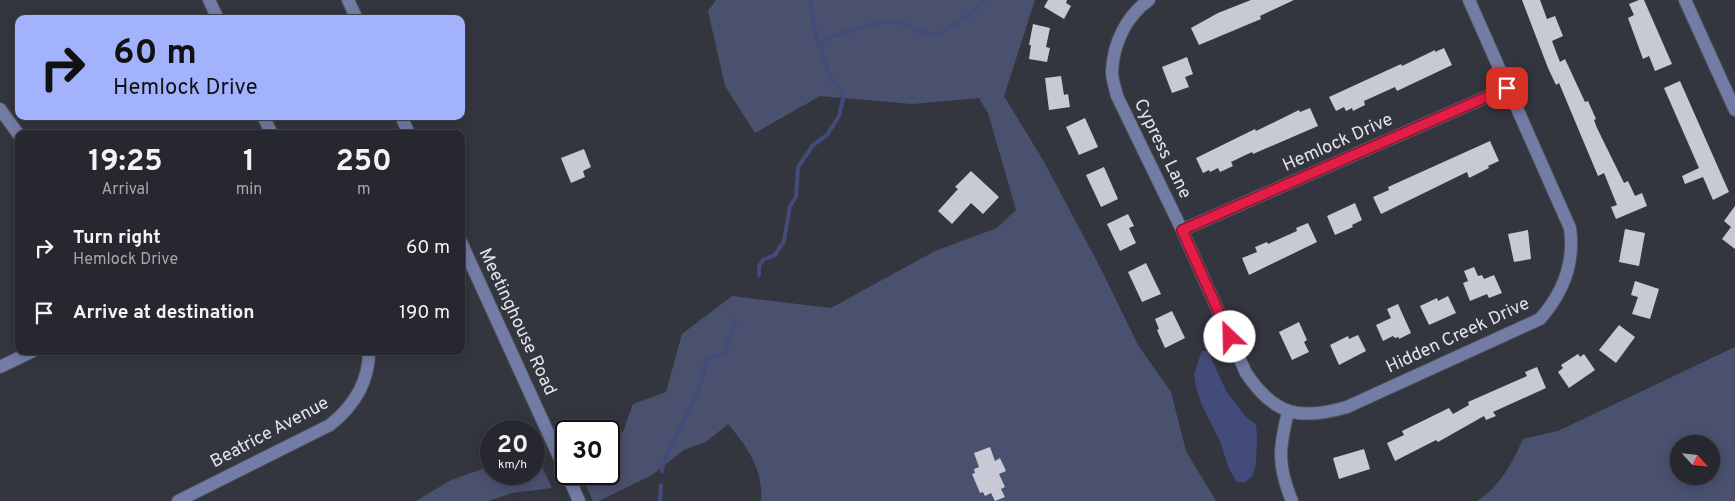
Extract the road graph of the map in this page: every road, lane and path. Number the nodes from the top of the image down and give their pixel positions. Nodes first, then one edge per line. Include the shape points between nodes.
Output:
1 (209, 0) edge
2 (348, 0) edge
3 (1149, 0) edge
4 (1469, 0) edge
5 (1685, 0) edge
6 (216, 15) edge
7 (355, 15) edge
8 (1507, 88) junction
9 (0, 109) edge
10 (1735, 110) edge
11 (15, 130) edge
12 (1182, 230) junction
13 (465, 251) edge
14 (25, 355) edge
15 (369, 355) edge
16 (0, 367) edge
17 (1288, 412) junction
18 (555, 447) edge
19 (572, 485) edge
20 (178, 501) edge
21 (579, 501) edge
22 (1292, 501) edge

1 - 6 street
2 - 7 street
3 - 12 street, Cypress Lane via 1128,20 1119,36 1112,74 1116,96
4 - 8 street, Hidden Creek Drive
5 - 10 street
8 - 12 street, Hemlock Drive
8 - 17 street, Hidden Creek Drive via 1570,228 1570,260 1561,291 1551,307 1540,319 1347,407 1327,412
9 - 11 street
12 - 17 street, Cypress Lane via 1246,373 1259,392
13 - 18 street, Meetinghouse Road
14 - 16 street
15 - 20 street, Beatrice Avenue via 367,372 356,399 347,412 330,426
17 - 22 street via 1280,458
19 - 21 street, Meetinghouse Road

